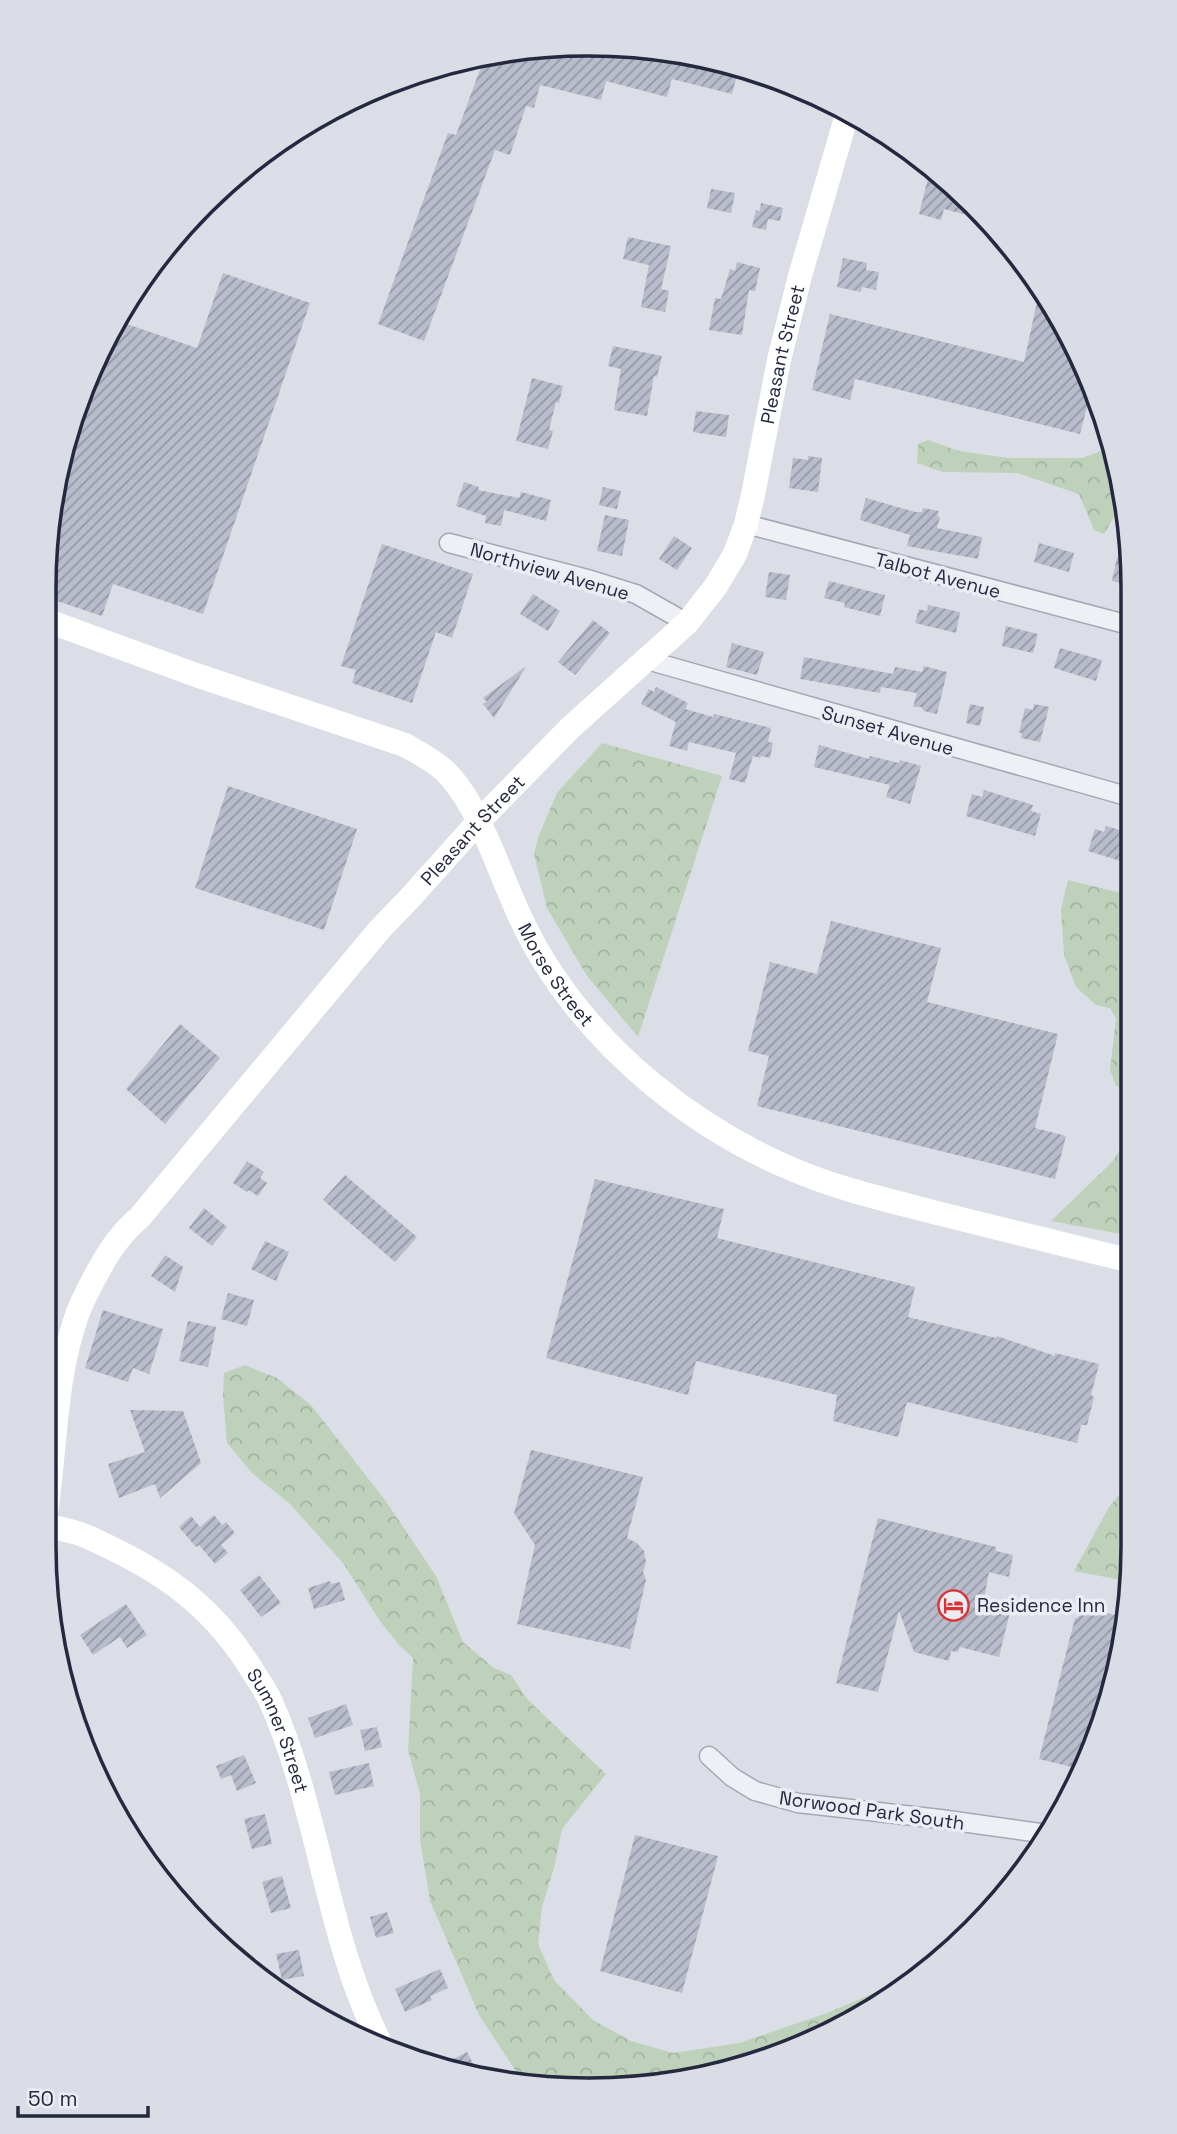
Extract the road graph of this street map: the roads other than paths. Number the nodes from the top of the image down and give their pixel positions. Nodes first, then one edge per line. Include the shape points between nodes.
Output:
1 (845, 122) edge
2 (746, 524) junction
3 (449, 543) dead end
4 (687, 623) junction
5 (1121, 623) edge
6 (56, 624) edge
7 (647, 660) junction
8 (1121, 794) edge
9 (478, 821) junction
10 (1121, 1259) edge
11 (56, 1430) edge
12 (56, 1528) edge
13 (709, 1756) dead end
14 (1036, 1833) edge
15 (375, 2033) edge

1 - 2 street, Pleasant Street via 779,360
2 - 4 street, Pleasant Street via 716,586
2 - 5 street, Talbot Avenue
3 - 4 street, Northview Avenue via 636,594
4 - 7 street, Pleasant Street
6 - 9 street, Morse Street via 405,745 446,772
7 - 8 street, Sunset Avenue
7 - 9 street, Pleasant Street via 587,712
9 - 10 street, Morse Street via 531,939 567,995 631,1067 713,1126 794,1170 842,1187
9 - 11 street, Pleasant Street via 380,929 117,1241 77,1314 61,1382
12 - 15 street, Sumner Street via 142,1562 184,1591 221,1625 242,1654 270,1700 290,1753 351,1969
13 - 14 street, Norwood Park South via 755,1791 798,1803

